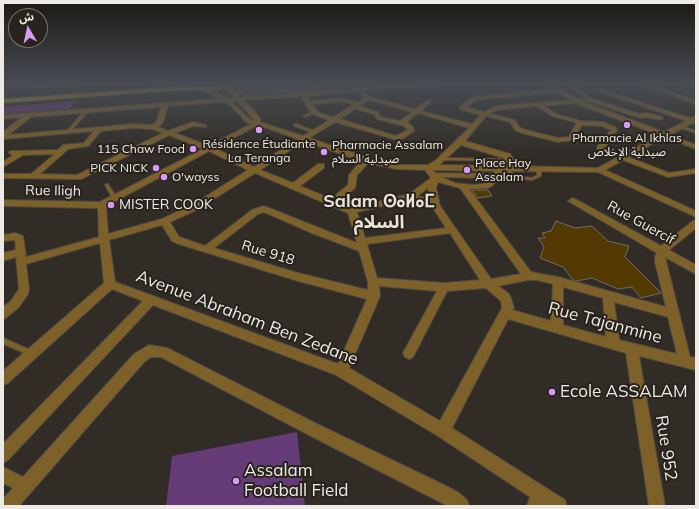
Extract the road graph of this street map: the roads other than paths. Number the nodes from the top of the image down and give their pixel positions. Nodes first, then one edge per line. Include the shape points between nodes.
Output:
1 (138, 107) edge
2 (164, 107) edge
3 (235, 107) edge
4 (246, 107) edge
5 (311, 107) edge
6 (356, 107) edge
7 (359, 107) edge
8 (400, 107) edge
9 (422, 107) edge
10 (462, 107) edge
11 (509, 107) edge
12 (542, 107) edge
13 (590, 107) edge
14 (612, 107) edge
15 (650, 107) edge
16 (87, 110) junction
17 (416, 111) junction
18 (314, 112) junction
19 (485, 114) junction
20 (29, 115) junction
21 (305, 116) dead end
22 (3, 117) edge
23 (660, 118) dead end
24 (334, 119) junction
25 (390, 120) junction
26 (695, 121) edge
27 (579, 122) junction
28 (257, 123) junction
29 (404, 124) junction
30 (295, 125) dead end
31 (204, 126) dead end
32 (153, 127) junction
33 (474, 127) junction
34 (681, 127) junction
35 (99, 129) junction
36 (69, 131) junction
37 (315, 132) junction
38 (374, 132) junction
39 (696, 132) edge
40 (168, 133) junction
41 (3, 136) edge
42 (665, 136) junction
43 (305, 138) junction
44 (460, 142) junction
45 (601, 147) dead end
46 (696, 147) edge
47 (208, 148) junction
48 (60, 152) junction
49 (13, 153) dead end
50 (22, 153) junction
51 (624, 158) junction
52 (442, 159) junction
53 (366, 160) junction
54 (510, 160) junction
55 (3, 165) edge
56 (321, 166) dead end
57 (254, 170) junction
58 (599, 170) junction
59 (503, 171) junction
60 (696, 171) edge
61 (431, 174) junction
62 (3, 176) edge
63 (33, 176) junction
64 (107, 185) dead end
65 (295, 186) junction
66 (463, 186) junction
67 (408, 197) junction
68 (115, 198) junction
69 (572, 201) dead end
70 (332, 202) junction
71 (3, 203) edge
72 (102, 205) junction
73 (436, 206) junction
74 (352, 212) junction
75 (696, 214) edge
76 (165, 221) junction
77 (696, 224) edge
78 (453, 230) junction
79 (3, 238) edge
80 (104, 239) junction
81 (362, 245) junction
82 (207, 249) junction
83 (662, 251) junction
84 (3, 257) edge
85 (21, 257) junction
86 (695, 268) edge
87 (532, 276) junction
88 (558, 281) junction
89 (373, 282) junction
90 (110, 284) junction
91 (488, 284) junction
92 (444, 287) junction
93 (608, 295) junction
94 (374, 296) junction
95 (152, 299) junction
96 (505, 313) junction
97 (672, 313) junction
98 (3, 314) edge
99 (557, 328) junction
100 (3, 341) edge
101 (613, 344) junction
102 (632, 349) junction
103 (409, 353) dead end
104 (32, 354) junction
105 (691, 363) edge
106 (341, 371) junction
107 (3, 379) edge
108 (444, 431) junction
109 (3, 455) edge
110 (3, 474) edge
111 (26, 486) junction
112 (537, 500) edge
113 (8, 506) edge
114 (461, 506) edge
115 (559, 506) edge
116 (657, 506) edge

1 - 16 street
2 - 32 street via 160,122
3 - 28 street via 246,120
4 - 28 street via 258,119
5 - 18 street
6 - 24 street
7 - 25 street
8 - 17 street
9 - 17 street
10 - 19 street
11 - 19 street via 496,108
12 - 27 street via 554,115
13 - 42 street
14 - 23 street via 640,116
15 - 26 street
16 - 20 street
16 - 36 lane
17 - 29 street via 404,120
17 - 33 street
18 - 21 lane
18 - 24 street
19 - 27 street via 513,121 517,129 524,132 558,140 571,139
19 - 33 street
20 - 22 street
20 - 41 street
24 - 37 street
24 - 38 street
25 - 29 street
25 - 38 street
26 - 34 street
27 - 45 street via 603,124 613,128
28 - 43 street
28 - 47 street
29 - 38 street via 412,129 399,138
30 - 37 lane
31 - 40 street via 193,124
32 - 35 street
32 - 40 street
33 - 44 street
34 - 39 lane
34 - 42 street
35 - 36 street
35 - 48 street via 86,146 66,147
36 - 41 street
37 - 43 street
40 - 47 street
40 - 63 street via 78,177
42 - 46 street
42 - 51 street
43 - 53 street
43 - 57 street
44 - 52 street
44 - 54 street via 504,155
47 - 57 street
47 - 68 street
48 - 50 street
48 - 63 street
49 - 50 street
50 - 55 street
51 - 58 street
51 - 60 street via 668,175
52 - 54 lane
52 - 61 street via 435,165
53 - 61 street
53 - 70 street via 353,175 352,186
54 - 59 street
56 - 65 street
57 - 65 street
57 - 76 street via 195,207
58 - 59 street
58 - 75 street
59 - 61 street
59 - 66 street via 485,186
61 - 66 street via 454,185
61 - 67 street via 415,194
61 - 73 street
62 - 63 street
64 - 68 lane
65 - 70 street
66 - 87 street
67 - 73 street via 429,201
67 - 74 street
68 - 72 street
69 - 83 street, Rue Guercif
70 - 74 street
71 - 72 street, Rue Iligh
72 - 80 street
73 - 78 street
74 - 81 street
76 - 80 street
76 - 82 street, Rue 918 via 174,239
77 - 83 street
78 - 81 street
78 - 91 street
79 - 85 street via 20,238
80 - 85 street
80 - 90 street
81 - 82 street via 315,231 264,209 255,212
81 - 89 street
82 - 94 street, Rue 918 via 298,277
83 - 86 street, Rue Guercif
83 - 97 street via 660,262
84 - 85 street
85 - 98 street via 24,289 15,304
87 - 88 street
87 - 91 street
88 - 93 street
88 - 99 street
89 - 92 street
89 - 94 street
90 - 95 street, Avenue Abraham Ben Zedane
90 - 104 street
91 - 92 street
91 - 96 street via 507,301 508,308
92 - 103 street
93 - 97 street
93 - 101 street
94 - 106 street
95 - 106 street, Avenue Abraham Ben Zedane
95 - 109 street
96 - 99 street, Rue Tajanmine
96 - 108 street
97 - 105 street
99 - 101 street, Rue Tajanmine
100 - 104 lane
101 - 102 street, Rue Tajanmine
102 - 105 street, Rue Tajanmine
102 - 116 street, Rue 952
104 - 107 street
106 - 108 street, Avenue Abraham Ben Zedane
108 - 112 street, Avenue Abraham Ben Zedane
110 - 111 street
111 - 113 street
111 - 114 street via 139,358 149,351 154,351 163,352 312,430 436,490
112 - 115 street, Avenue Abraham Ben Zedane

